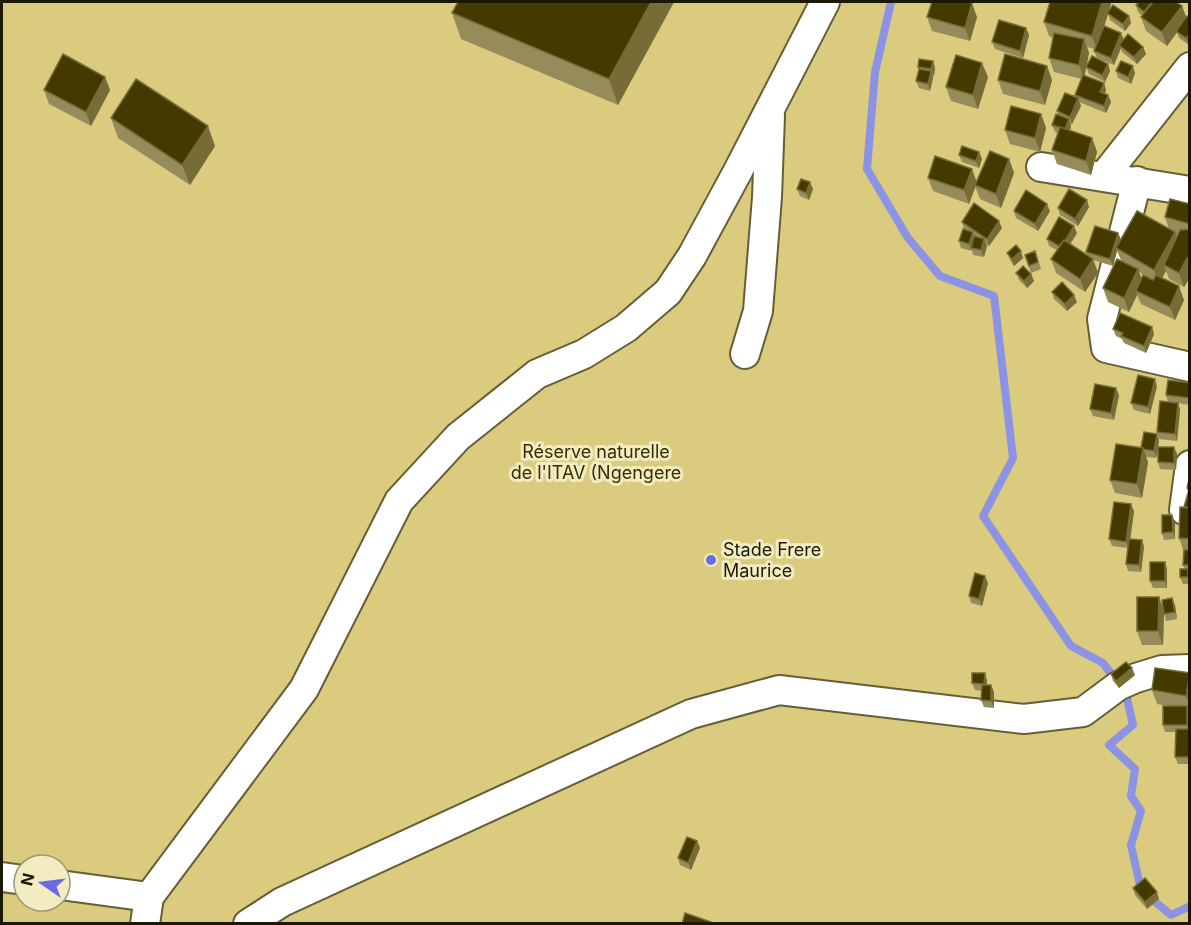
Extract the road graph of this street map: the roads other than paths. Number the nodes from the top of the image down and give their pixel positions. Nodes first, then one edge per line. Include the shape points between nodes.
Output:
1 (825, 2) edge
2 (1190, 67) edge
3 (771, 108) junction
4 (1041, 167) dead end
5 (1104, 176) junction
6 (1137, 181) junction
7 (1190, 191) edge
8 (745, 354) dead end
9 (1190, 367) edge
10 (1190, 465) edge
11 (1190, 512) edge
12 (1190, 669) edge
13 (72, 888) edge
14 (147, 910) edge
15 (248, 924) edge

1 - 3 street
2 - 5 street
3 - 8 street via 758,311
3 - 14 street via 692,256 668,292 626,328 584,354 537,374 458,437 399,501 304,689
4 - 5 street
5 - 6 street
6 - 7 street
6 - 9 street via 1102,319 1106,348
10 - 11 street via 1184,510
12 - 15 street via 1162,670 1127,682 1083,712 1024,719 779,690 691,714 282,902
13 - 14 street

